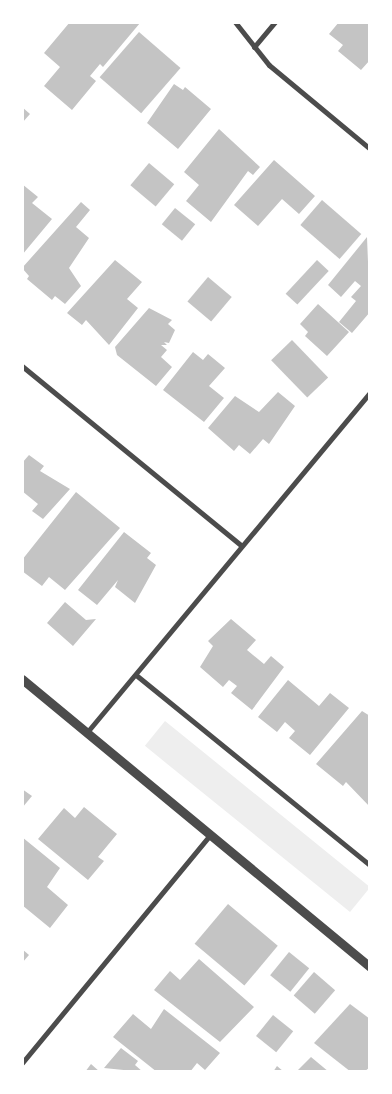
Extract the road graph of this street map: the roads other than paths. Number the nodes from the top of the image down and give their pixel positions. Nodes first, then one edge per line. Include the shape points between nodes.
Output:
1 (235, 22) edge
2 (275, 22) edge
3 (254, 48) junction
4 (370, 148) edge
5 (22, 366) edge
6 (370, 392) edge
7 (241, 545) junction
8 (136, 674) junction
9 (22, 679) edge
10 (88, 731) junction
11 (211, 834) junction
12 (370, 865) edge
13 (370, 967) edge
14 (22, 1063) edge

1 - 3 street
2 - 3 street
3 - 4 street
5 - 7 street
6 - 7 street
7 - 8 street
8 - 10 street
8 - 12 street
9 - 10 street
10 - 11 street
11 - 13 street
11 - 14 street

